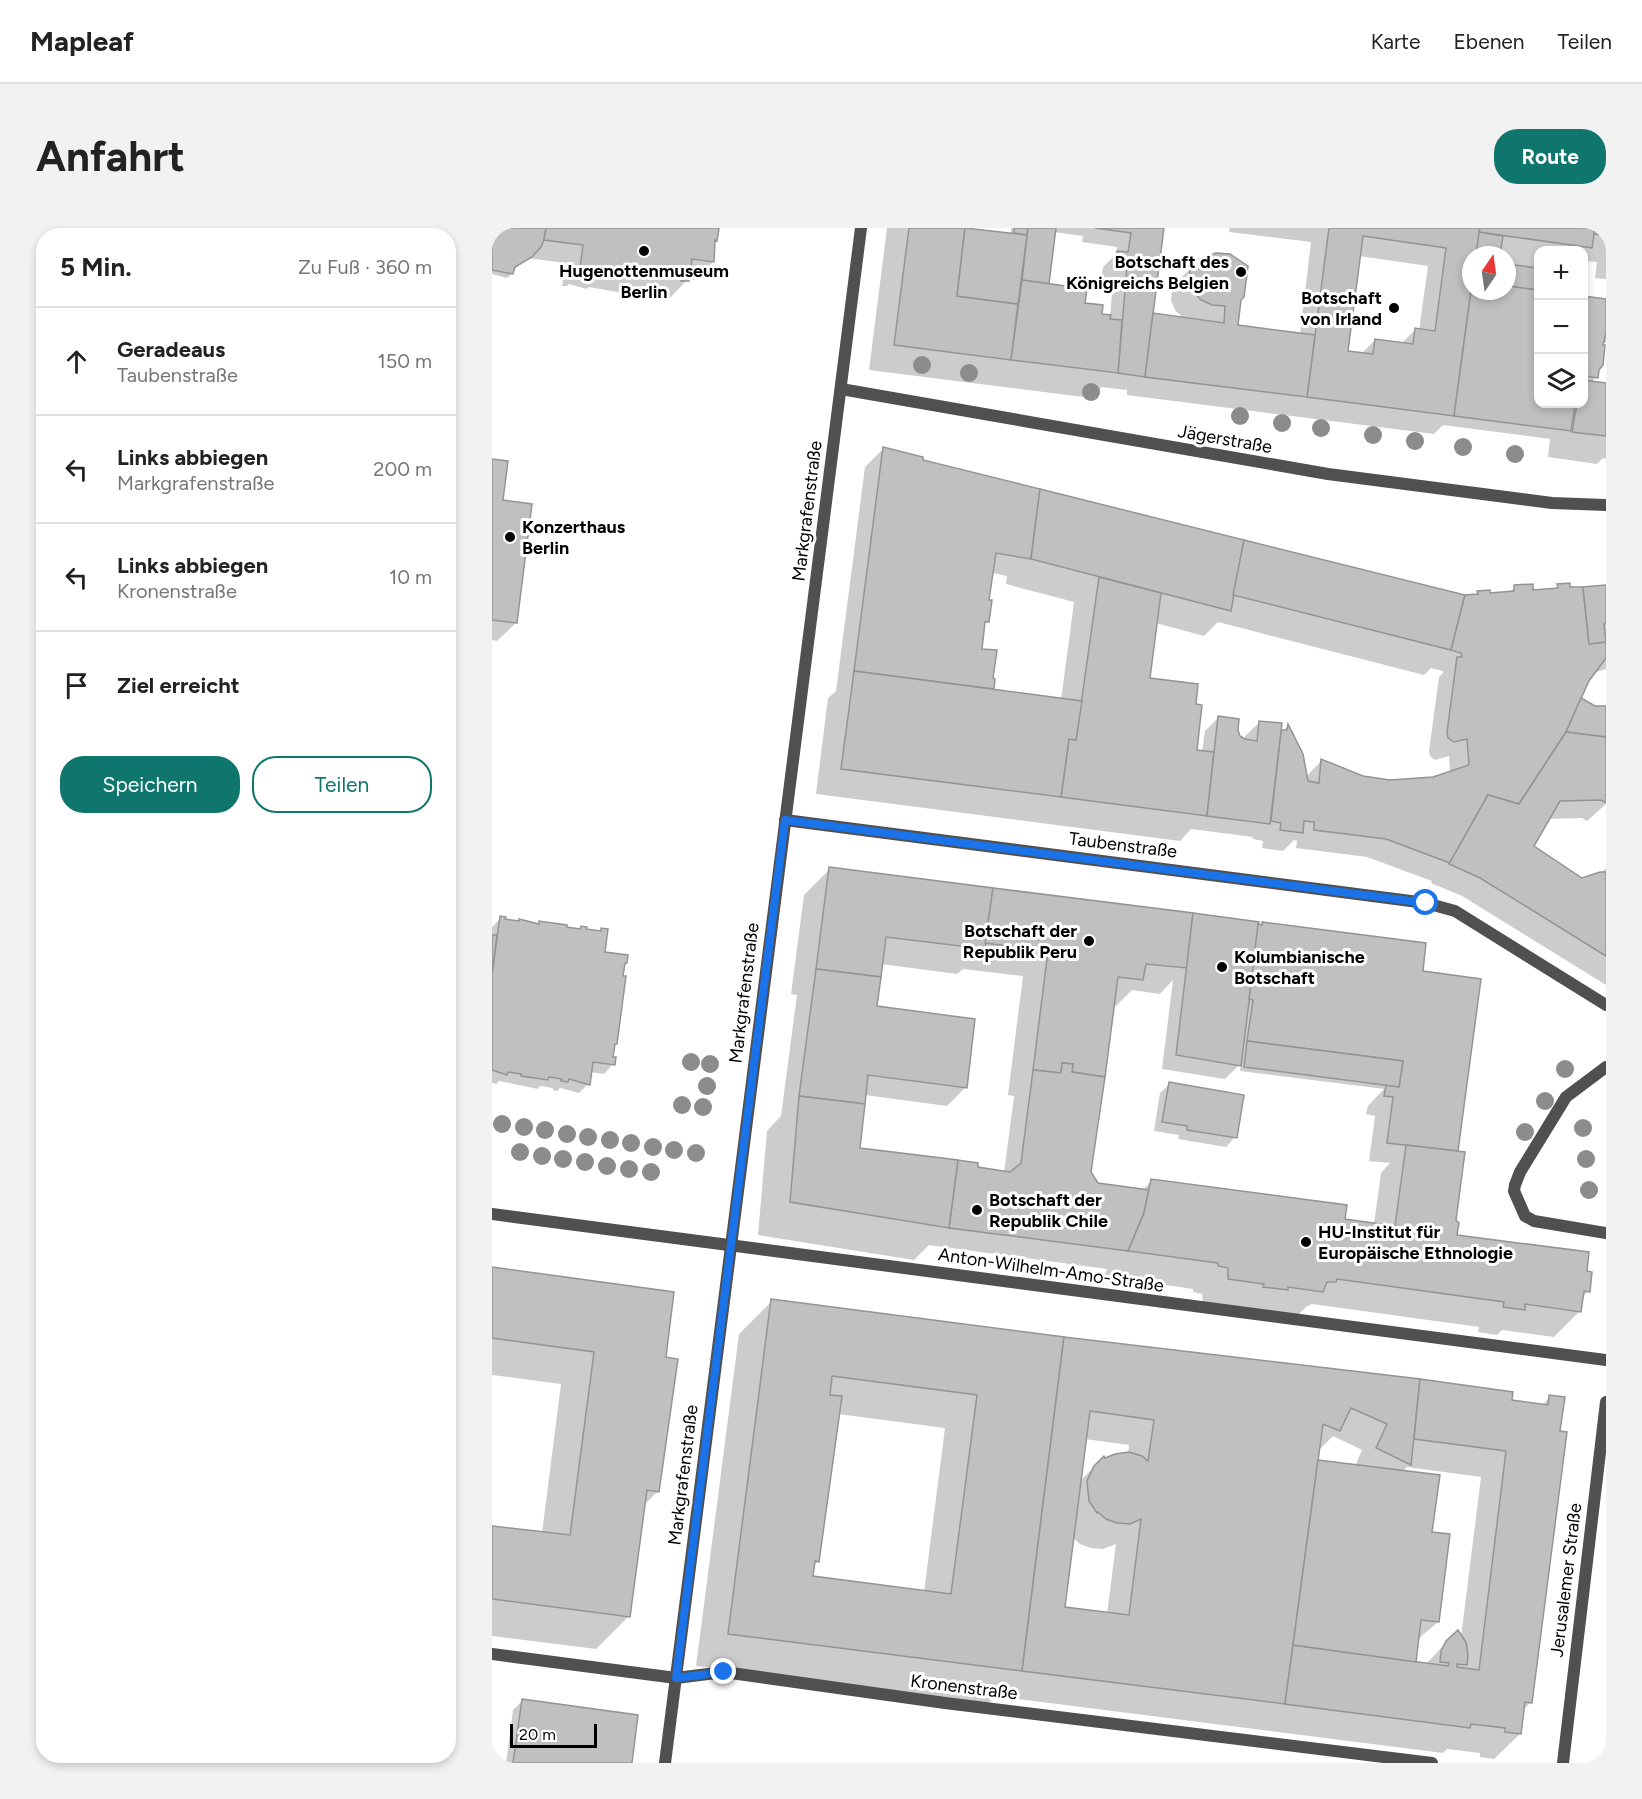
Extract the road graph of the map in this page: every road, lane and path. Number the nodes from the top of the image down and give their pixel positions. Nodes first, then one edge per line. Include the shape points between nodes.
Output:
1 (861, 228) edge
2 (840, 389) junction
3 (1606, 505) edge
4 (785, 820) junction
5 (1606, 1005) edge
6 (1606, 1067) edge
7 (492, 1214) edge
8 (1606, 1233) edge
9 (730, 1245) junction
10 (1606, 1360) edge
11 (1606, 1402) edge
12 (492, 1654) edge
13 (676, 1678) junction
14 (665, 1763) edge
15 (1432, 1763) edge
16 (1563, 1763) edge

1 - 2 street, Markgrafenstraße
2 - 3 street, Jägerstraße via 1328,474 1552,503
2 - 4 street, Markgrafenstraße
4 - 5 street, Taubenstraße via 1426,903 1455,911
4 - 9 street, Markgrafenstraße
6 - 8 street via 1566,1097 1520,1172 1514,1191 1526,1216 1534,1221
7 - 9 street, Anton-Wilhelm-Amo-Straße
9 - 10 street, Anton-Wilhelm-Amo-Straße
9 - 13 street, Markgrafenstraße
11 - 16 street, Jerusalemer Straße
12 - 13 street, Kronenstraße
13 - 14 street, Markgrafenstraße
13 - 15 street, Kronenstraße via 724,1672

